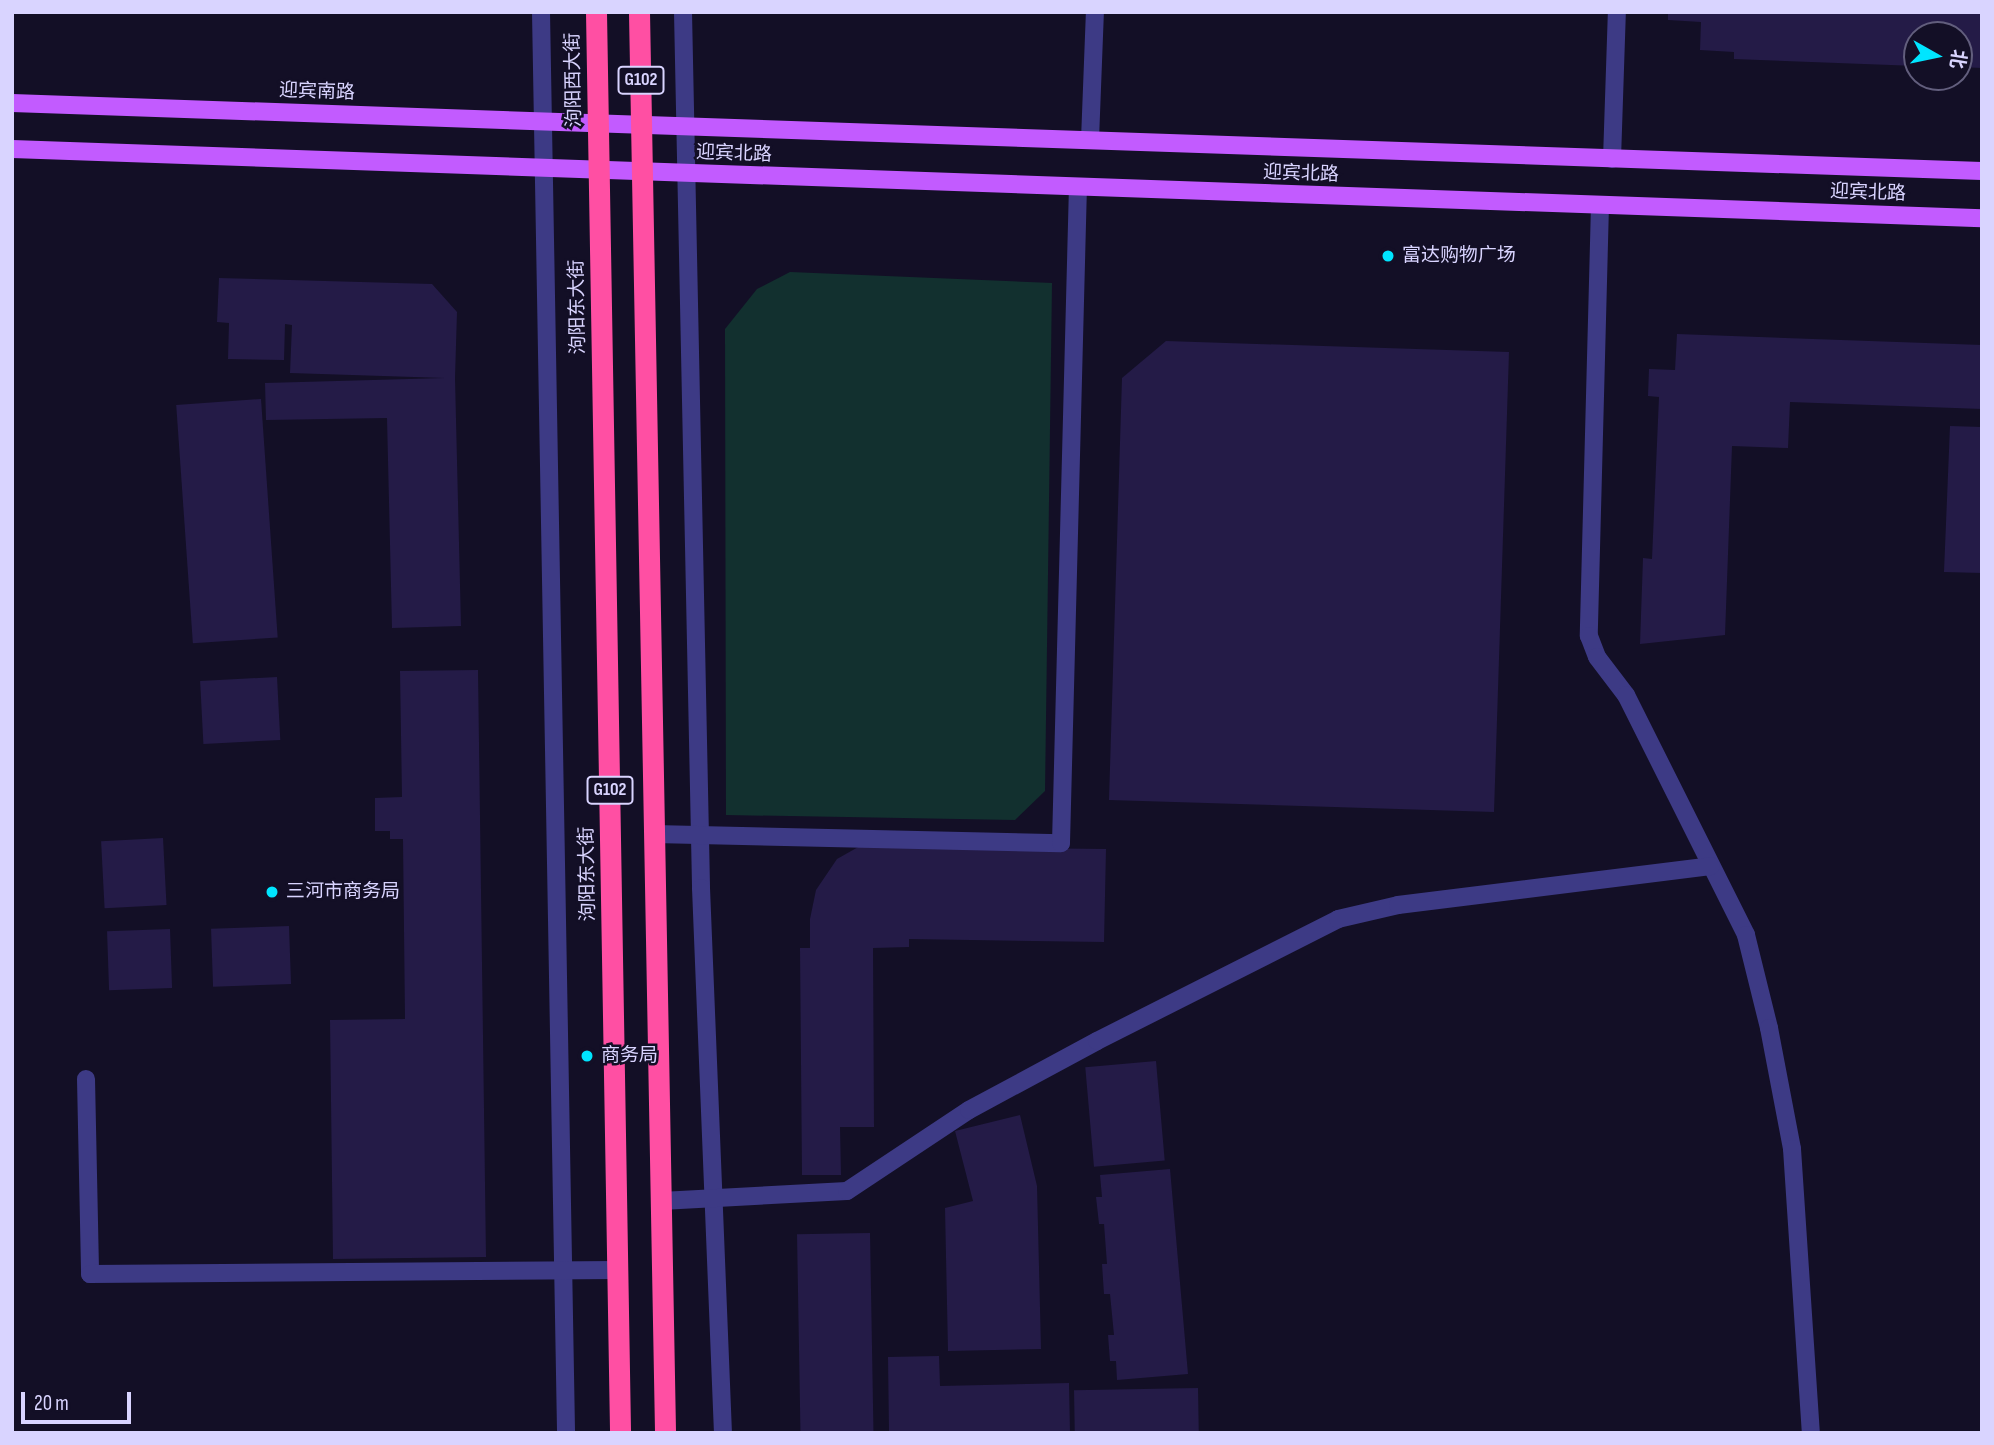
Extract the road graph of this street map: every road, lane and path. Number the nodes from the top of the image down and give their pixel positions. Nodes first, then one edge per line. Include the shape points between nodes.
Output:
1 (541, 12) edge
2 (596, 12) edge
3 (639, 12) edge
4 (683, 12) edge
5 (1095, 12) edge
6 (1617, 12) edge
7 (12, 103) edge
8 (543, 121) junction
9 (598, 123) junction
10 (619, 124) joint
11 (642, 124) junction
12 (686, 126) junction
13 (1090, 140) junction
14 (598, 147) joint
15 (12, 149) edge
16 (1612, 159) junction
17 (544, 168) junction
18 (608, 170) junction
19 (643, 171) junction
20 (1982, 171) edge
21 (686, 173) junction
22 (1077, 187) junction
23 (1600, 205) junction
24 (1982, 218) edge
25 (654, 834) junction
26 (700, 835) junction
27 (1711, 866) junction
28 (86, 1079) dead end
29 (715, 1198) junction
30 (661, 1201) junction
31 (563, 1270) junction
32 (618, 1270) junction
33 (566, 1433) edge
34 (621, 1433) edge
35 (665, 1433) edge
36 (723, 1433) edge
37 (1811, 1433) edge

1 - 8 street
2 - 9 highway, 泃阳西大街 / G102
3 - 11 highway, G102
4 - 12 street
5 - 13 street
6 - 16 street
7 - 8 main road, 迎宾南路
8 - 9 main road, 迎宾南路
8 - 17 street
9 - 10 main road, 迎宾南路
9 - 14 highway, 泃阳西大街 / G102
10 - 11 main road, 迎宾北路
11 - 12 main road, 迎宾北路
11 - 19 highway, G102
12 - 13 main road, 迎宾北路
12 - 21 street
13 - 16 main road, 迎宾北路
14 - 18 highway, 泃阳东大街 / G102
15 - 17 main road
16 - 20 main road, 迎宾北路
17 - 18 main road
17 - 31 street
18 - 19 main road, 迎宾北路
18 - 32 highway, 泃阳东大街 / G102
19 - 21 main road, 迎宾北路
19 - 25 highway, G102
21 - 22 main road, 迎宾北路
21 - 26 street
22 - 23 main road, 迎宾北路
22 - 26 street via 1062,843
23 - 24 main road, 迎宾北路
23 - 27 street via 1589,636 1597,657 1626,695
25 - 26 street
25 - 30 highway, G102
26 - 29 street
27 - 29 street via 1398,905 1338,919 969,1110 847,1191
27 - 37 street via 1746,936 1792,1149
28 - 31 street via 90,1274
29 - 30 street
29 - 36 street
30 - 35 highway, G102
31 - 32 street
31 - 33 street
32 - 34 highway, 泃阳东大街 / G102

